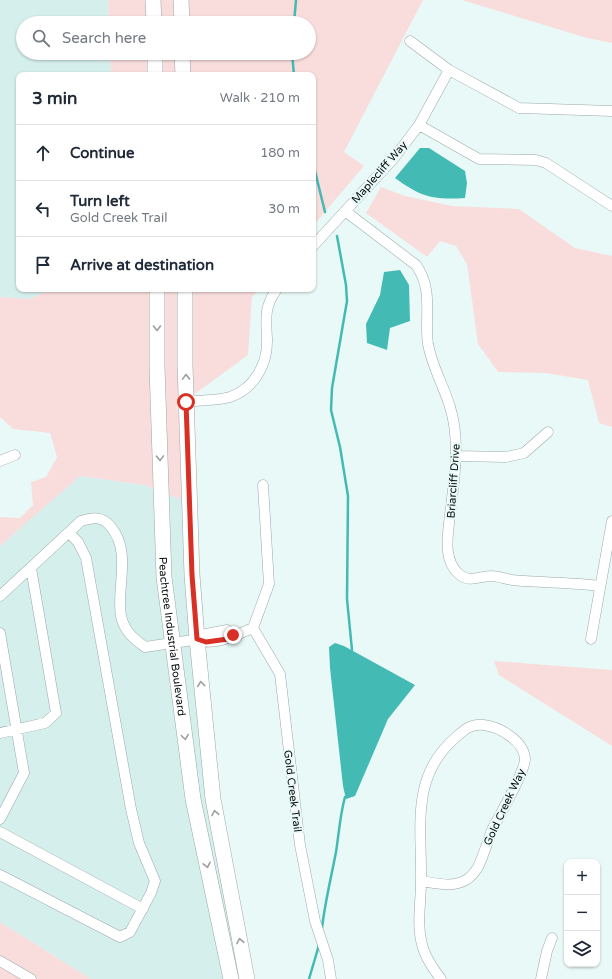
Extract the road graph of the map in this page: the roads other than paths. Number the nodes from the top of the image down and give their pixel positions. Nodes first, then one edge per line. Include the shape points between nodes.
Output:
1 (153, 0) edge
2 (181, 0) edge
3 (154, 16) edge
4 (182, 16) edge
5 (410, 41) dead end
6 (154, 60) edge
7 (182, 60) edge
8 (449, 70) junction
9 (155, 72) edge
10 (183, 72) edge
11 (612, 111) edge
12 (419, 125) junction
13 (612, 206) edge
14 (345, 211) junction
15 (316, 243) edge
16 (157, 292) edge
17 (185, 292) edge
18 (276, 292) edge
19 (186, 402) junction
20 (548, 432) dead end
21 (14, 455) dead end
22 (456, 456) junction
23 (0, 461) edge
24 (263, 485) dead end
25 (612, 521) edge
26 (68, 533) junction
27 (31, 568) junction
28 (600, 586) junction
29 (0, 596) edge
30 (253, 628) junction
31 (0, 633) edge
32 (199, 639) junction
33 (591, 639) dead end
34 (172, 643) junction
35 (16, 729) junction
36 (0, 733) edge
37 (0, 819) edge
38 (0, 832) edge
39 (0, 875) edge
40 (421, 881) junction
41 (143, 909) junction
42 (552, 938) dead end
43 (0, 961) edge
44 (31, 979) edge
45 (230, 979) edge
46 (247, 979) edge
47 (331, 979) edge
48 (441, 979) edge
49 (541, 979) edge

1 - 3 main road
2 - 4 main road
5 - 8 street
6 - 9 main road
7 - 10 main road
8 - 11 street via 519,108
8 - 12 street, Maplecliff Way
12 - 13 street via 479,159 536,160 546,163
12 - 14 street, Maplecliff Way via 394,158
14 - 15 street, Maplecliff Way
14 - 22 street, Briarcliff Drive via 416,266 423,276 426,287 430,357 450,408
16 -> 34 main road, Peachtree Industrial Boulevard via 164,573
19 -> 17 main road
18 - 19 street via 265,314 267,342 263,364 253,384 230,397
19 - 32 main road via 192,575
20 - 22 street via 524,453 506,457
21 - 23 street
22 - 28 street, Briarcliff Drive via 447,549 452,567 460,575 470,580 492,576 512,580 572,582
24 - 30 street via 268,584
25 - 28 street
26 - 27 street
26 - 34 street via 81,521 93,517 105,520 115,531 122,549 121,616 129,635 145,647
26 - 41 street via 78,542 86,558 131,809 139,843 155,880
27 - 29 street
27 - 35 street via 56,713 45,723
28 - 33 street
30 - 32 street via 228,639 206,642
30 - 47 street, Gold Creek Trail via 280,674 300,845 315,921 328,960
31 - 35 street
32 - 34 street
46 -> 32 main road via 213,799
34 -> 45 main road, Peachtree Industrial Boulevard via 193,800
35 - 36 street
35 - 37 street via 24,773
38 - 41 street
39 - 41 street via 120,938 130,932
40 - 40 street, Gold Creek Way via 421,808 428,773 434,761 449,742 469,726 484,725 514,738 523,750 525,764 476,870 466,880 449,885
40 - 48 street, Gold Creek Way via 419,925 423,948
42 - 49 street
43 - 44 street

